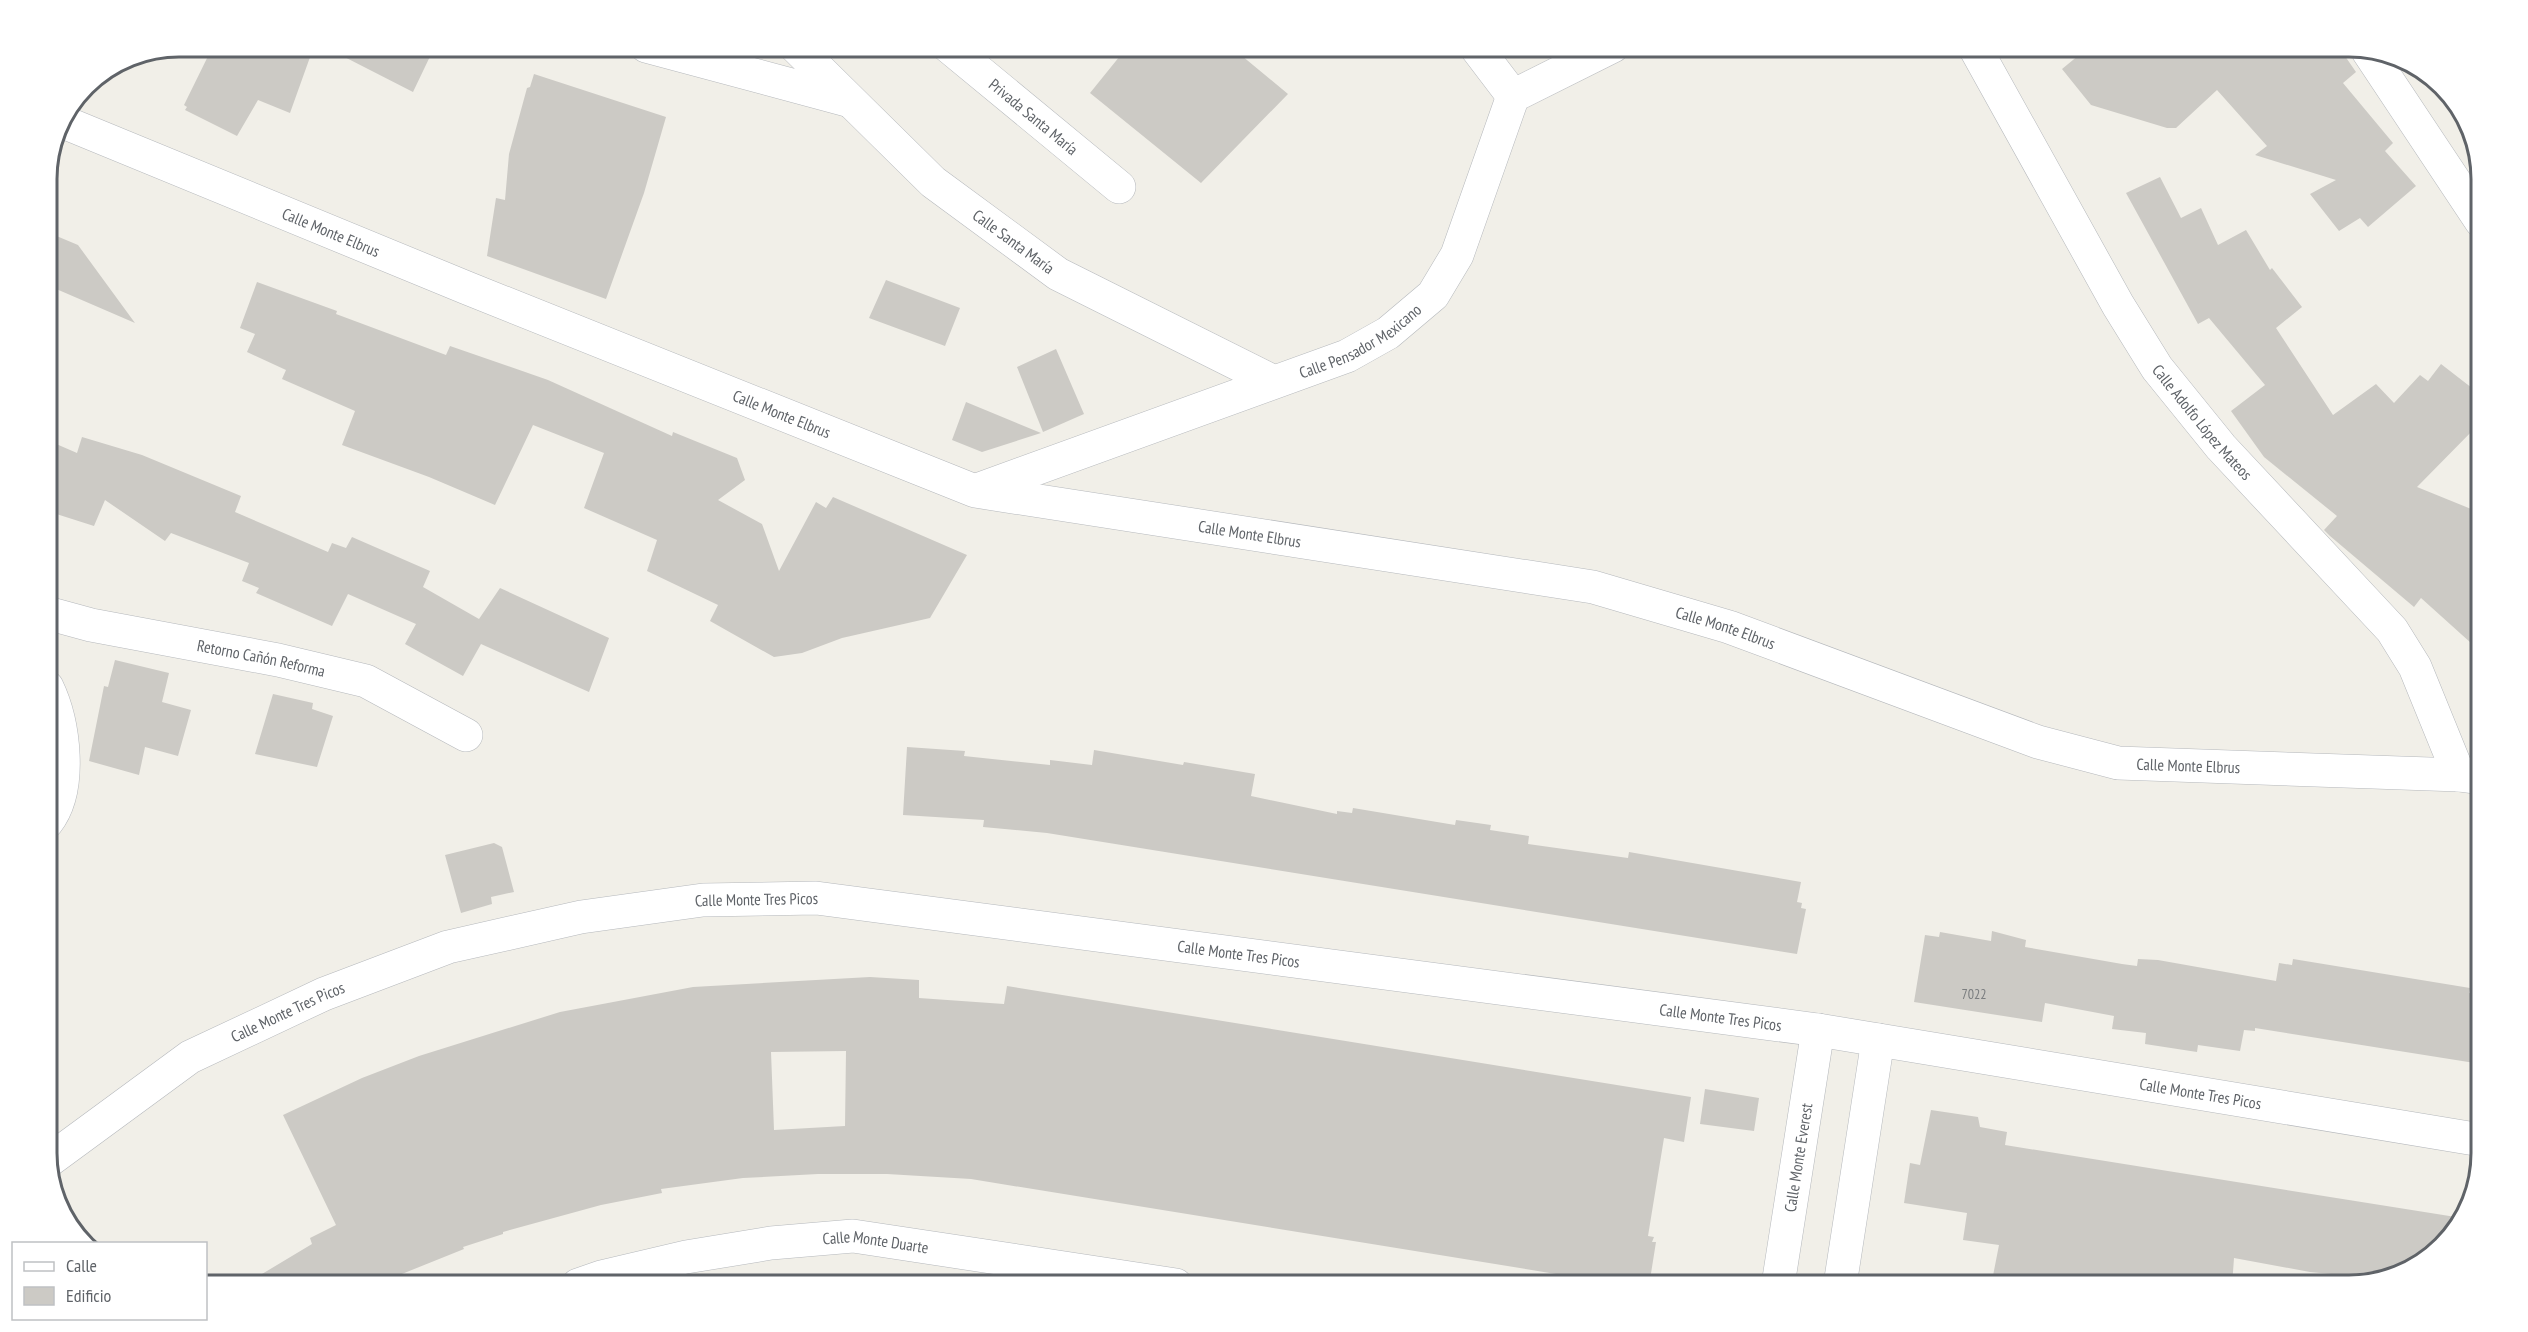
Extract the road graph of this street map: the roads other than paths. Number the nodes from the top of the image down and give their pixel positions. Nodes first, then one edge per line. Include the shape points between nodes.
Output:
1 (687, 57) edge
2 (806, 57) edge
3 (961, 57) edge
4 (1483, 57) edge
5 (1591, 57) edge
6 (1980, 57) edge
7 (2373, 59) edge
8 (1513, 96) junction
9 (847, 100) junction
10 (70, 125) edge
11 (1119, 187) dead end
12 (2471, 206) edge
13 (1272, 381) junction
14 (975, 490) junction
15 (57, 616) edge
16 (57, 716) edge
17 (466, 735) dead end
18 (2470, 777) edge
19 (57, 795) edge
20 (1818, 1030) junction
21 (1878, 1040) junction
22 (2471, 1138) edge
23 (57, 1155) edge
24 (610, 1275) edge
25 (1105, 1275) edge
26 (1780, 1275) edge
27 (1842, 1275) edge

1 - 9 street
2 - 9 street, Calle Santa María
3 - 11 street, Privada Santa María
4 - 8 street
5 - 8 street
6 - 18 street, Calle Adolfo López Mateos via 2157,368 2221,447 2392,630
7 - 12 street
8 - 13 street, Calle Pensador Mexicano via 1457,255 1433,295 1388,333 1347,356
9 - 13 street, Calle Santa María via 933,182 1058,274
10 - 14 street, Calle Monte Elbrus
13 - 14 street, Calle Pensador Mexicano
14 - 18 street, Calle Monte Elbrus via 1593,586 1729,627 2038,742 2118,763
15 - 17 street, Retorno Cañón Reforma via 366,681
16 - 19 street via 63,740
20 - 21 street, Calle Monte Tres Picos
20 - 23 street, Calle Monte Tres Picos via 816,898 704,900 581,917 448,947 324,994 190,1057
20 - 26 street, Calle Monte Everest
21 - 22 street, Calle Monte Tres Picos
21 - 27 street
24 - 25 street, Calle Monte Duarte via 771,1243 853,1236

